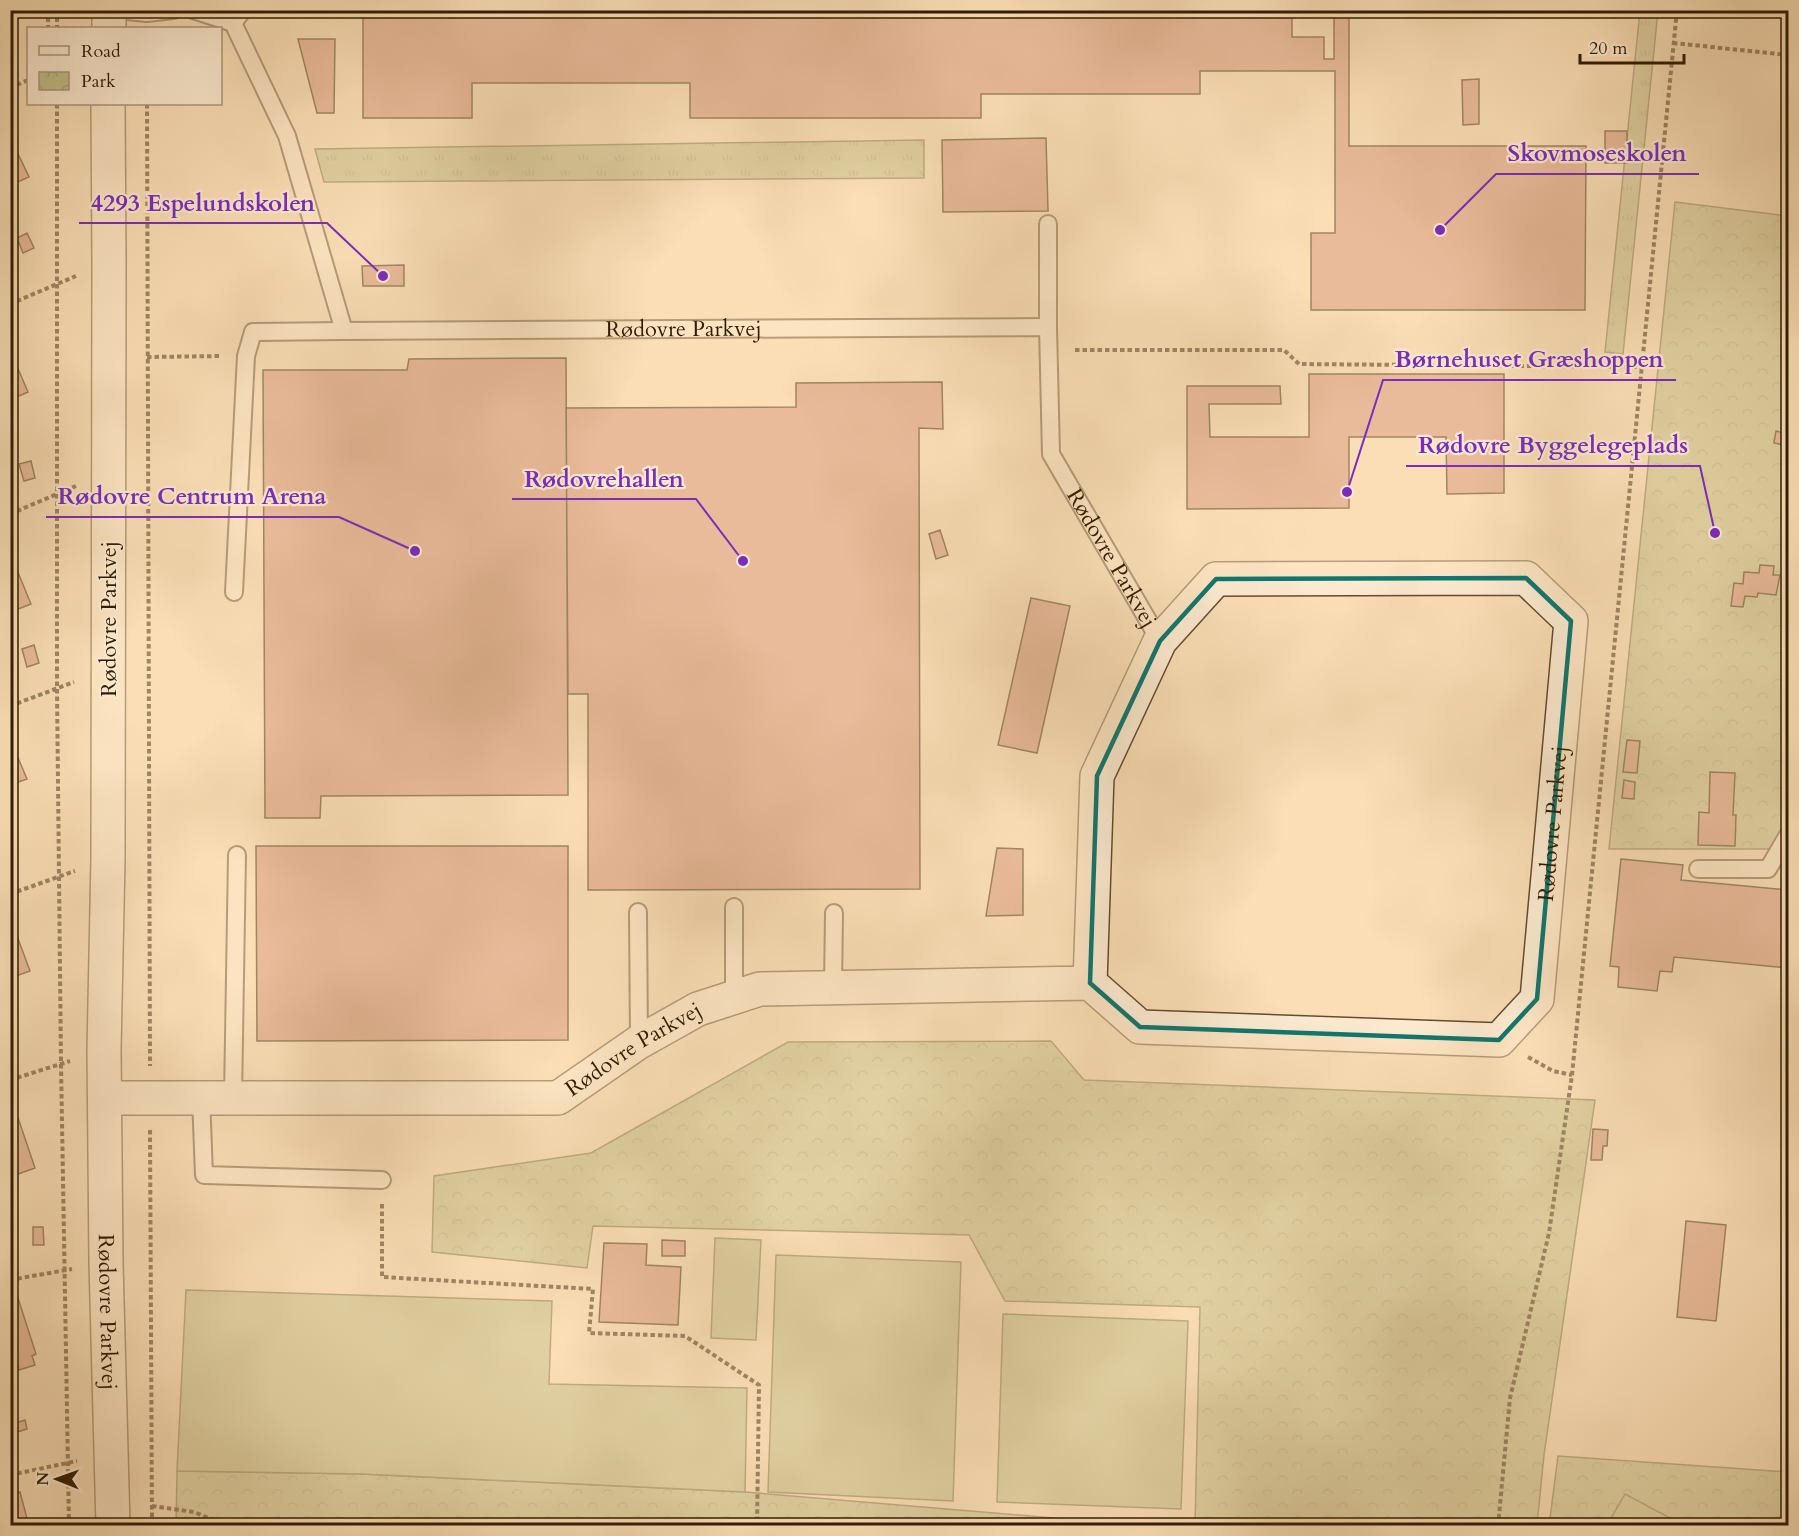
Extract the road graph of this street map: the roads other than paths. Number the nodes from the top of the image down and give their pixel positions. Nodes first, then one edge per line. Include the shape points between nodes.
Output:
1 (109, 10) edge
2 (117, 10) edge
3 (173, 10) edge
4 (193, 10) edge
5 (238, 17) edge
6 (109, 27) edge
7 (108, 105) edge
8 (1048, 224) dead end
9 (1048, 327) junction
10 (344, 331) junction
11 (234, 592) dead end
12 (1160, 641) junction
13 (1788, 835) edge
14 (237, 855) dead end
15 (1698, 869) dead end
16 (734, 907) dead end
17 (638, 912) dead end
18 (834, 913) dead end
19 (1089, 983) junction
20 (833, 988) junction
21 (734, 997) junction
22 (639, 1042) junction
23 (105, 1098) junction
24 (217, 1098) junction
25 (382, 1180) road end
26 (113, 1526) edge

1 - 6 street
2 - 3 lane
4 - 5 lane
5 - 10 lane via 287,136
7 - 23 street, Rødovre Parkvej
8 - 9 lane
9 - 10 lane, Rødovre Parkvej
9 - 12 lane, Rødovre Parkvej via 1051,454
10 - 11 lane, Rødovre Parkvej via 253,332 246,356
12 - 19 street, Rødovre Parkvej via 1097,776
12 - 19 street, Rødovre Parkvej via 1216,579 1526,578 1571,621 1537,999 1499,1040 1140,1027
13 - 15 lane via 1768,869
14 - 24 lane
16 - 21 lane
17 - 22 lane
18 - 20 lane
19 - 20 street, Rødovre Parkvej
20 - 21 street, Rødovre Parkvej via 760,989
21 - 22 street, Rødovre Parkvej via 698,1009
22 - 24 street, Rødovre Parkvej via 558,1098
23 - 24 street, Rødovre Parkvej
23 - 26 street, Rødovre Parkvej
24 - 25 lane via 204,1175

